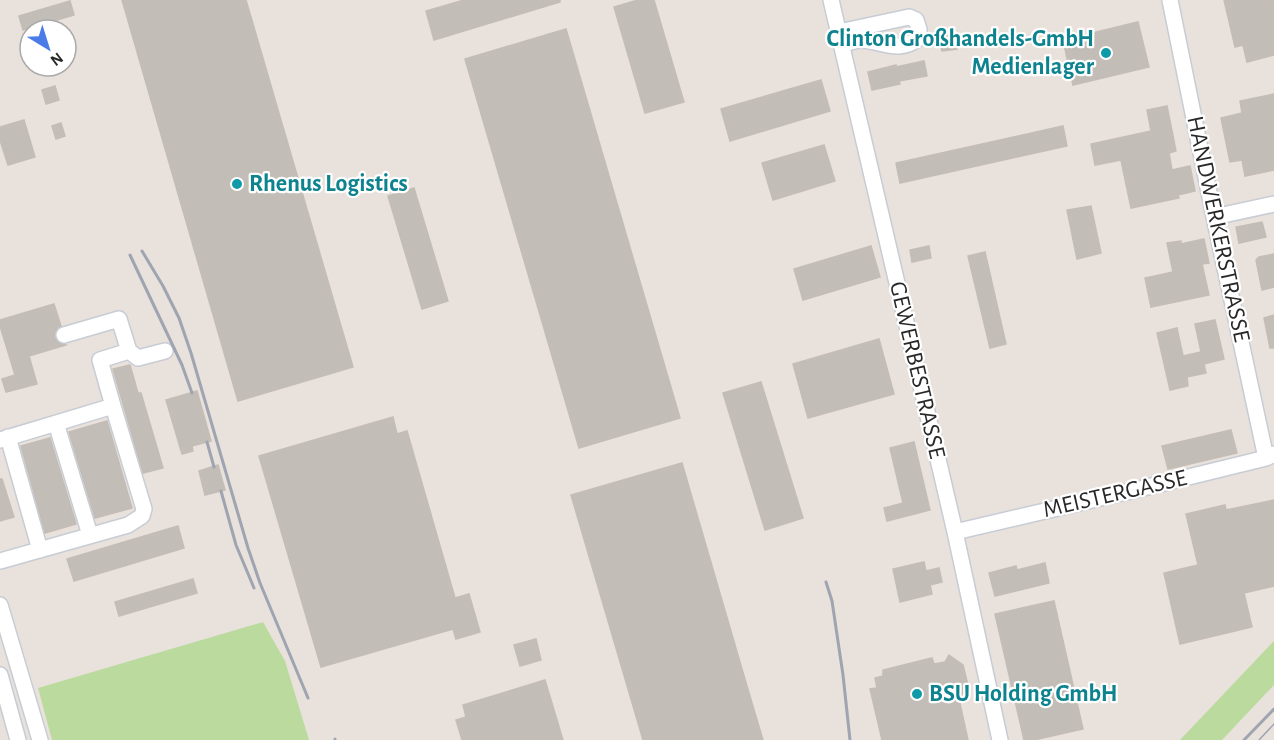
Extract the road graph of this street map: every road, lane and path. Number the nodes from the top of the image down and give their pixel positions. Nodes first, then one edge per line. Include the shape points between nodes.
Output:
1 (831, 0) edge
2 (1170, 0) edge
3 (1274, 204) edge
4 (1214, 217) junction
5 (64, 335) dead end
6 (129, 351) junction
7 (165, 351) dead end
8 (112, 406) junction
9 (56, 423) junction
10 (4, 438) edge
11 (1270, 456) edge
12 (955, 532) junction
13 (90, 535) junction
14 (40, 550) junction
15 (0, 561) edge
16 (0, 605) edge
17 (0, 675) edge
18 (18, 740) edge
19 (40, 740) edge
20 (1000, 740) edge

1 - 12 street, GEWERBESTRASSE
2 - 4 street, HANDWERKERSTRASSE
3 - 4 street
4 - 11 street, HANDWERKERSTRASSE
5 - 6 street via 119,319
6 - 7 street via 138,358
6 - 8 street via 100,360
8 - 9 street
8 - 13 street via 144,509 142,516 128,525
9 - 10 street
9 - 13 street
10 - 14 street
11 - 12 street, MEISTERGASSE
12 - 20 street, GEWERBESTRASSE
13 - 14 street
14 - 15 street
16 - 19 street
17 - 18 street

